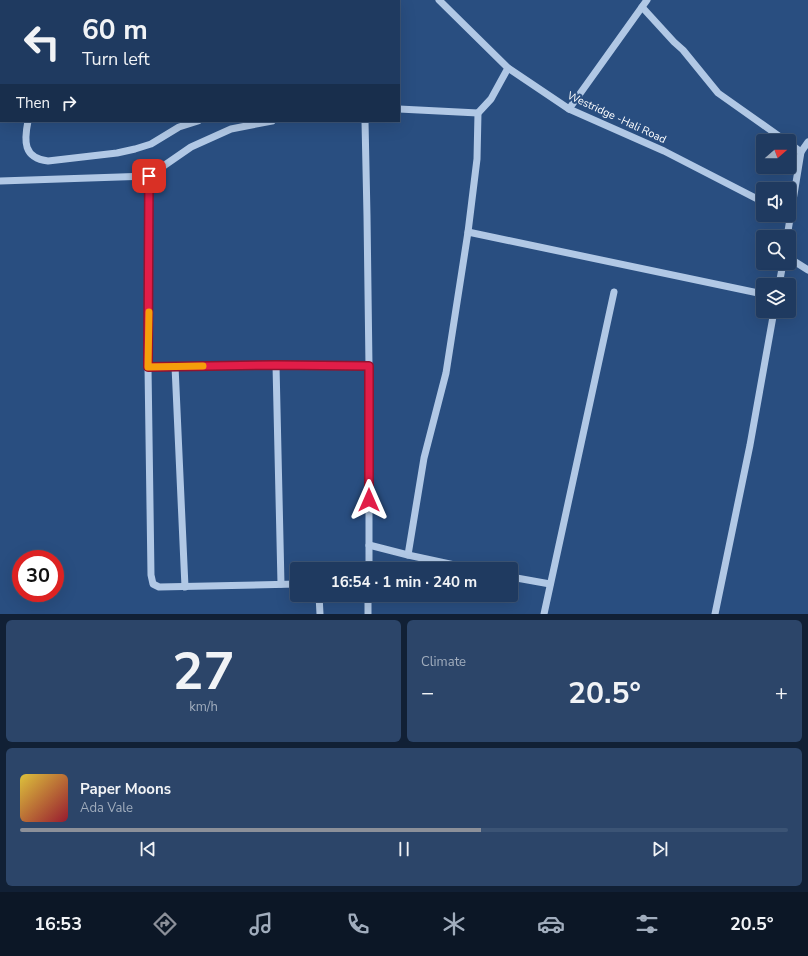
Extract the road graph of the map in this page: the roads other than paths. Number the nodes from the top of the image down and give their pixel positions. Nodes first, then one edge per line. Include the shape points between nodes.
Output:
1 (439, 0) edge
2 (647, 0) edge
3 (642, 7) junction
4 (508, 68) junction
5 (400, 109) edge
6 (569, 109) junction
7 (478, 113) junction
8 (28, 122) edge
9 (195, 122) edge
10 (267, 122) edge
11 (365, 122) edge
12 (776, 134) edge
13 (808, 142) edge
14 (796, 148) edge
15 (801, 152) junction
16 (149, 176) junction
17 (0, 181) edge
18 (795, 182) edge
19 (756, 198) edge
20 (468, 232) junction
21 (796, 262) edge
22 (808, 270) edge
23 (614, 292) dead end
24 (756, 293) edge
25 (773, 318) edge
26 (276, 365) junction
27 (175, 366) junction
28 (369, 366) junction
29 (148, 367) junction
30 (369, 545) junction
31 (408, 555) junction
32 (369, 562) edge
33 (441, 562) edge
34 (518, 578) edge
35 (281, 584) junction
36 (290, 584) edge
37 (550, 584) junction
38 (185, 587) junction
39 (320, 602) edge
40 (368, 602) edge
41 (320, 614) edge
42 (368, 614) edge
43 (544, 614) edge
44 (715, 614) edge

1 - 4 street, Westridge -Hali Road
2 - 3 street
3 - 6 street
3 - 12 street via 683,50 718,93
4 - 6 street, Westridge -Hali Road
4 - 7 street via 491,99
5 - 7 street
6 - 19 street, Westridge -Hali Road via 664,151
7 - 20 street via 477,159
8 - 9 street via 25,136 29,152 34,157 48,161 134,149 151,144
10 - 16 street via 231,129 191,147
11 - 28 street
13 - 15 street
14 - 15 street
15 - 18 street
16 - 17 street
16 - 29 street
20 - 24 street
20 - 31 street via 446,373 424,458
21 - 22 street
23 - 37 street
25 - 44 street
26 - 27 street
26 - 28 street
26 - 35 street
27 - 29 street
27 - 38 street
28 - 30 street
29 - 38 street via 151,575 153,584 159,588
30 - 31 street
30 - 32 street
31 - 33 street
34 - 37 street
35 - 36 street
35 - 38 street
37 - 43 street
39 - 41 street
40 - 42 street

